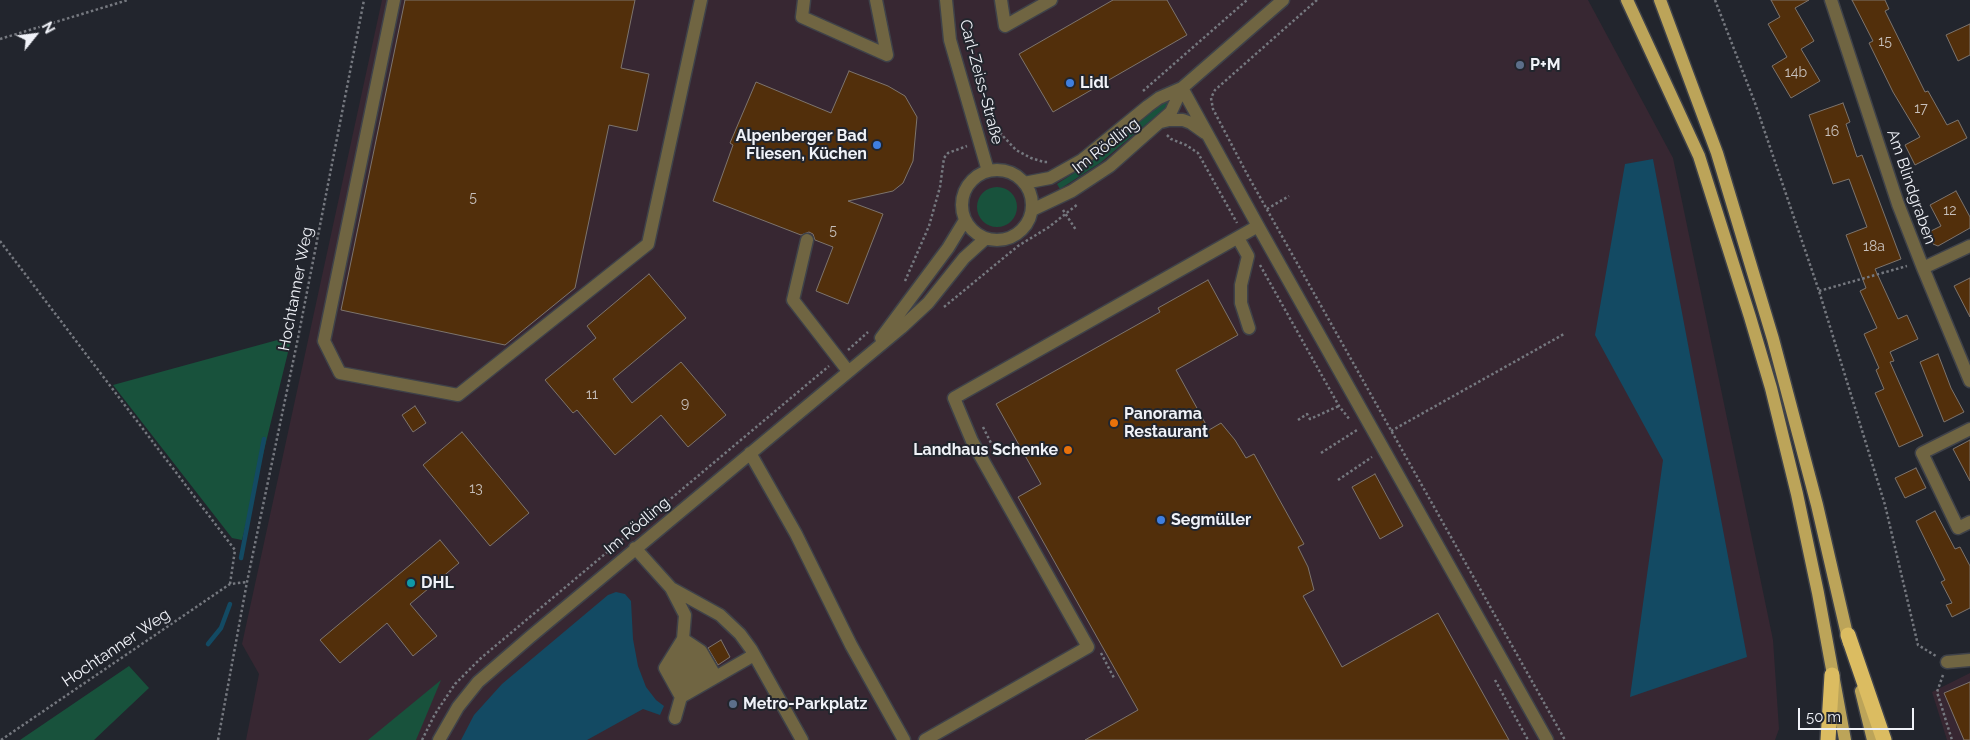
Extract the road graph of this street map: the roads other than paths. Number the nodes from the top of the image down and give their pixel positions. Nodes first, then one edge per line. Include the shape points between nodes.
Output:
1 (394, 0) edge
2 (701, 0) edge
3 (804, 0) edge
4 (876, 0) edge
5 (946, 0) edge
6 (1001, 0) edge
7 (1051, 0) edge
8 (1266, 0) edge
9 (1283, 0) edge
10 (1627, 0) edge
11 (1660, 0) edge
12 (1831, 0) edge
13 (1265, 16) junction
14 (1182, 88) junction
15 (1163, 127) junction
16 (1207, 134) junction
17 (988, 171) junction
18 (1024, 183) junction
19 (1032, 210) junction
20 (965, 220) junction
21 (1258, 226) junction
22 (1240, 236) junction
23 (985, 239) junction
24 (808, 240) dead end
25 (1970, 246) edge
26 (1921, 265) junction
27 (1250, 328) dead end
28 (871, 351) junction
29 (848, 371) junction
30 (1970, 381) edge
31 (1970, 429) edge
32 (750, 453) junction
33 (1970, 522) edge
34 (635, 548) junction
35 (670, 588) junction
36 (699, 603) junction
37 (685, 615) junction
38 (1848, 635) junction
39 (683, 639) junction
40 (754, 655) junction
41 (1970, 660) edge
42 (1947, 662) road end
43 (1832, 675) junction
44 (698, 687) junction
45 (675, 718) dead end
46 (439, 740) edge
47 (802, 740) edge
48 (904, 740) edge
49 (925, 740) edge
50 (1547, 740) edge
51 (1828, 740) edge
52 (1845, 740) edge
53 (1872, 740) edge
54 (1884, 740) edge

1 - 2 street via 324,341 340,373 458,395 648,244
3 - 4 street via 802,17 887,55
5 - 17 street, Carl-Zeiss-Straße via 950,40
6 - 7 street via 1005,26
8 - 13 street
9 - 13 street, Im Rödling
10 - 43 main road via 1699,156 1750,317 1797,494
11 - 38 main road via 1717,154 1770,330
12 - 26 street, Am Blindgraben
13 - 14 street, Im Rödling
14 - 15 street, Im Rödling
14 - 16 street
14 - 18 street, Im Rödling via 1159,98 1072,167 1050,178
15 - 16 street via 1176,119 1191,123
15 - 19 street, Im Rödling via 1094,178
16 - 21 street
17 - 18 street via 1008,172
17 - 20 street via 972,179 963,194 961,203
18 - 19 street via 1031,196
19 - 23 street via 1029,220 1015,235 1006,240
20 - 23 street
20 - 28 street, Im Rödling via 948,248
21 - 22 street
21 - 50 street
22 - 27 street via 1248,256 1241,285 1241,302
22 - 49 street via 954,398 972,441 1088,648
23 - 28 street, Im Rödling via 964,258 928,303
24 - 29 street via 793,300
25 - 26 street
26 - 30 street, Am Blindgraben
28 - 29 street, Im Rödling
29 - 32 street, Im Rödling
31 - 33 street via 1922,453 1958,528
32 - 34 street, Im Rödling
32 - 48 street
34 - 35 street
34 - 46 street, Im Rödling via 478,682 458,707
35 - 36 street
35 - 37 street
36 - 37 street
36 - 40 street via 734,628
37 - 39 street
38 - 53 main road
38 - 54 highway
39 - 44 street via 683,661
39 - 44 street via 701,651
39 - 44 street via 665,668
40 - 44 street
40 - 47 street
41 - 42 street
43 - 51 highway
43 - 52 main road
44 - 45 street

